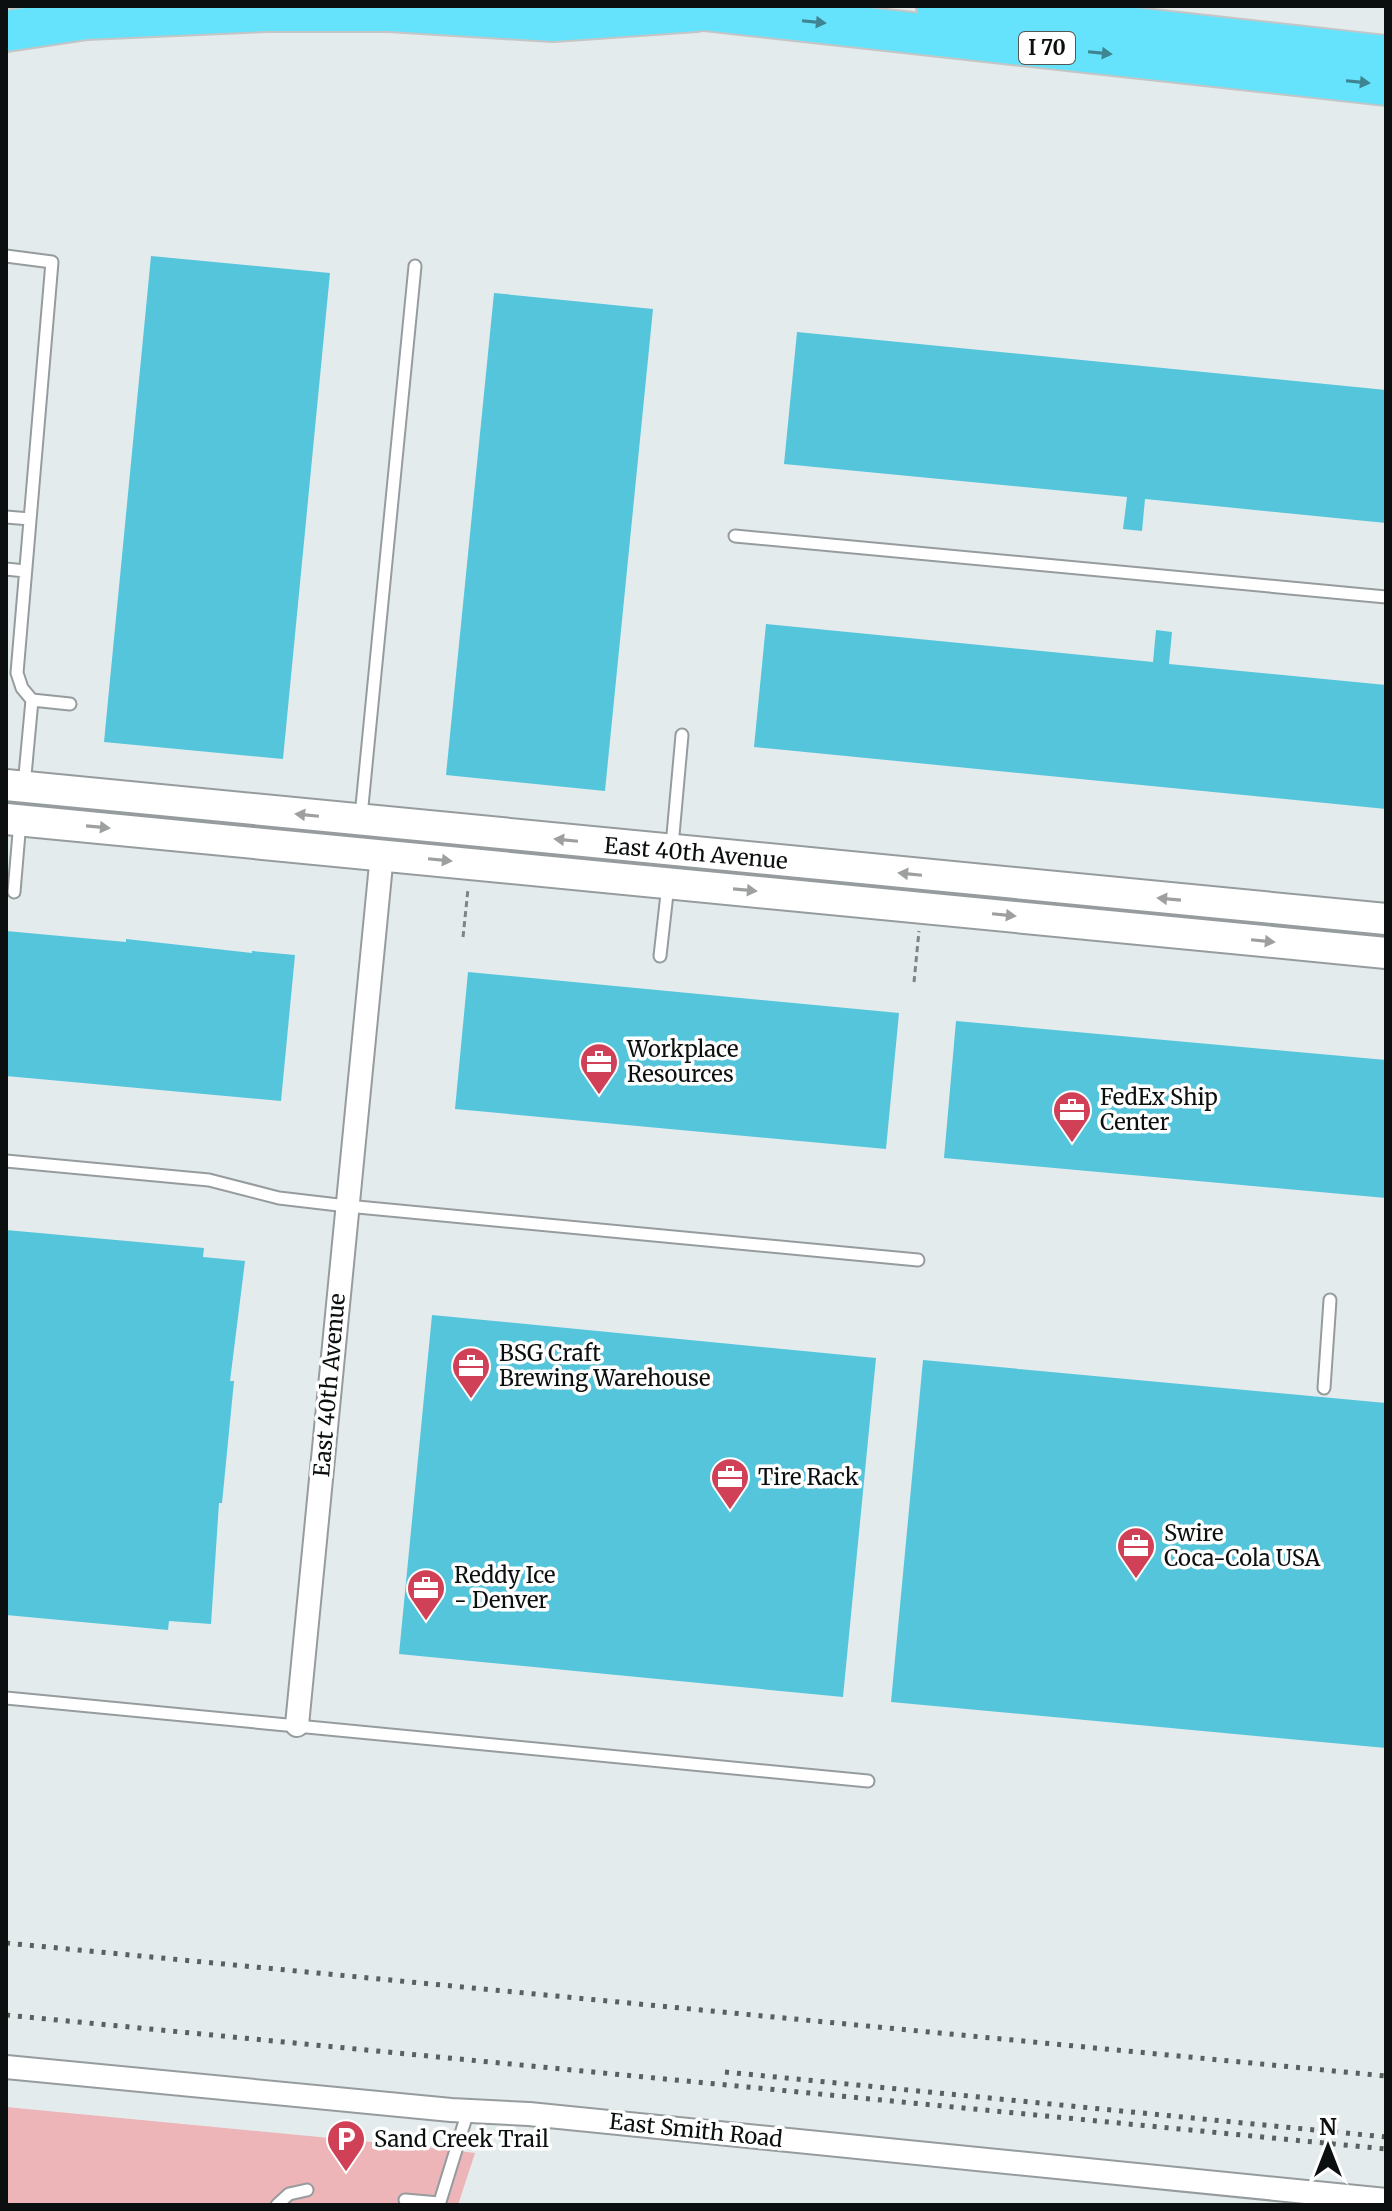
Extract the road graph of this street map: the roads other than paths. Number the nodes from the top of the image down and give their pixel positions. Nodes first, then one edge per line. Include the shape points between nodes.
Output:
1 (668, 6) edge
2 (937, 6) edge
3 (1163, 6) edge
4 (708, 11) junction
5 (6, 31) edge
6 (1386, 34) edge
7 (1386, 56) edge
8 (1386, 85) edge
9 (6, 256) edge
10 (415, 266) dead end
11 (6, 517) edge
12 (30, 519) junction
13 (735, 536) dead end
14 (6, 569) edge
15 (25, 571) junction
16 (1386, 597) edge
17 (32, 700) junction
18 (70, 704) dead end
19 (682, 735) dead end
20 (15, 786) edge
21 (13, 819) edge
22 (361, 821) junction
23 (489, 833) junction
24 (671, 851) junction
25 (382, 854) junction
26 (668, 883) junction
27 (14, 892) dead end
28 (1386, 919) edge
29 (1386, 953) edge
30 (660, 956) dead end
31 (6, 1161) edge
32 (347, 1206) junction
33 (918, 1260) dead end
34 (1330, 1300) dead end
35 (1324, 1388) dead end
36 (6, 1698) edge
37 (297, 1725) junction
38 (868, 1781) dead end
39 (6, 2067) edge
40 (469, 2110) junction
41 (307, 2190) dead end
42 (405, 2200) dead end
43 (1386, 2200) edge
44 (439, 2204) edge
45 (277, 2205) edge

1 - 4 highway, I 70
2 - 7 highway
3 - 6 highway
4 - 5 highway via 553,21 330,9 148,14
4 -> 8 highway, I 70
9 - 12 lane via 52,262
10 - 22 lane
11 - 12 lane
12 - 15 lane
13 - 16 lane
14 - 15 lane
15 - 17 lane via 17,673
17 - 18 lane
17 - 20 lane
19 - 24 lane
20 - 21 street
22 -> 20 street, East 40th Avenue
21 -> 25 street, East 40th Avenue
21 - 27 lane
22 - 23 street, East 40th Avenue
24 -> 23 street, East 40th Avenue
23 - 25 street via 412,838
24 - 26 street
28 -> 24 street, East 40th Avenue
25 -> 26 street, East 40th Avenue
25 - 32 street, East 40th Avenue
26 -> 29 street, East 40th Avenue
26 - 30 lane
31 - 32 lane via 209,1180 279,1198
32 - 33 lane
32 - 37 street, East 40th Avenue
34 - 35 lane
36 - 37 lane
37 - 38 lane
39 - 40 street, East Smith Road
40 - 43 street, East Smith Road
40 - 44 lane
41 - 45 lane via 289,2194
42 - 44 lane

